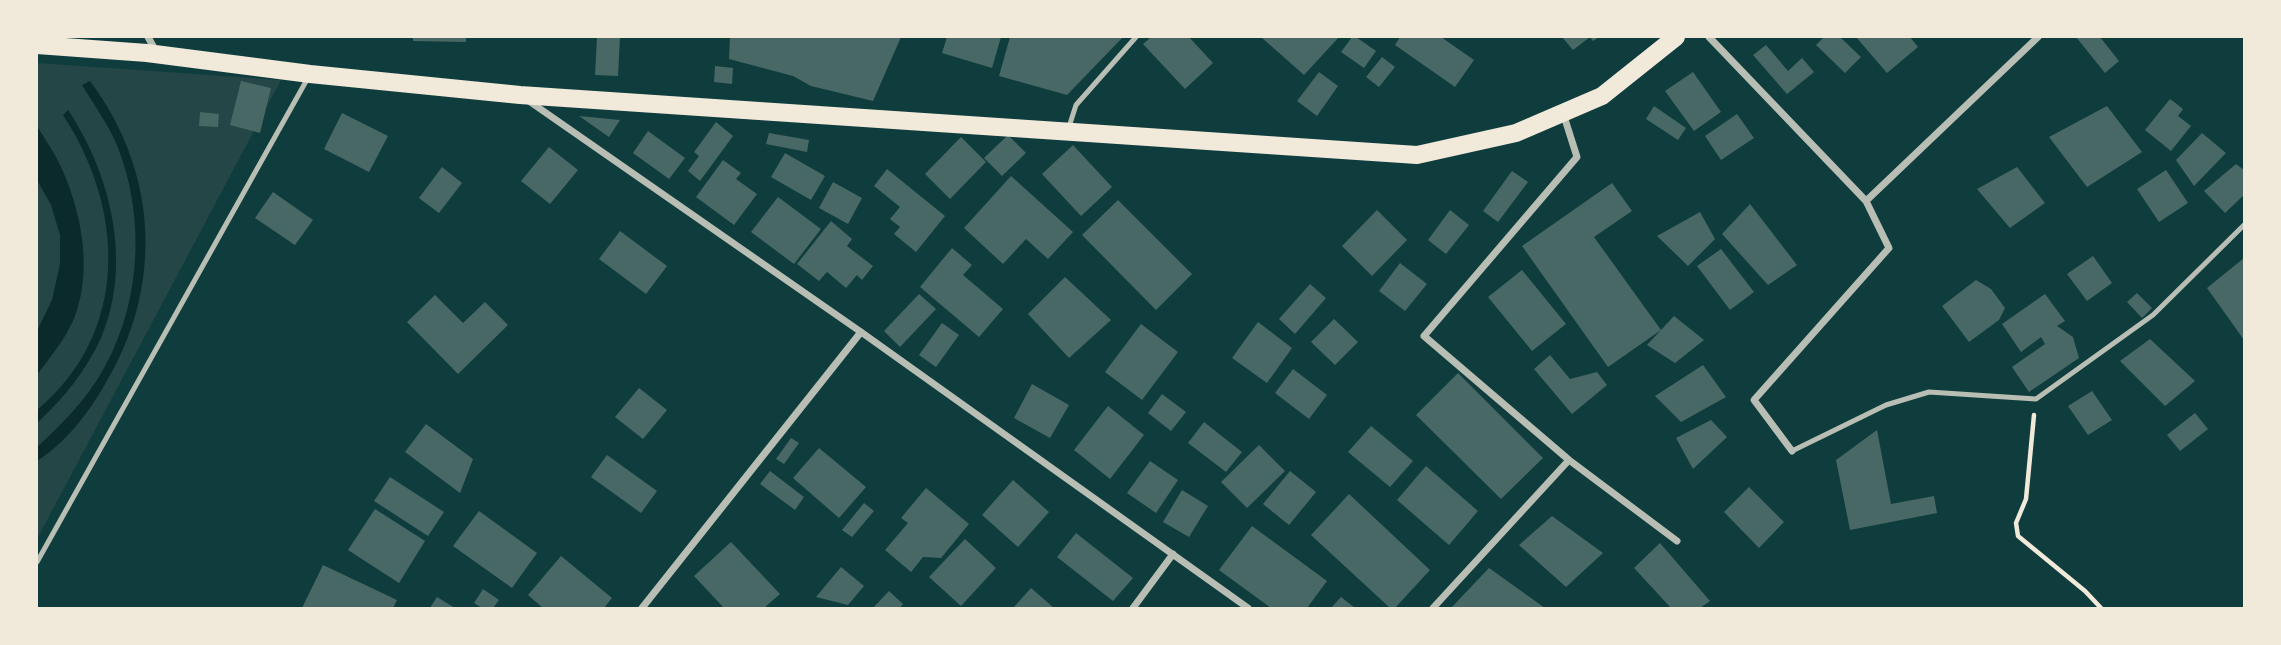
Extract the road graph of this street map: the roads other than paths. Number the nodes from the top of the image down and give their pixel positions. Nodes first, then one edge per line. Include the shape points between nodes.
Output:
1 (1136, 37) edge
2 (1676, 37) edge
3 (1709, 37) edge
4 (2038, 37) edge
5 (37, 45) edge
6 (147, 45) edge
7 (310, 74) junction
8 (520, 95) junction
9 (1563, 113) junction
10 (1067, 133) junction
11 (1866, 201) junction
12 (2244, 225) edge
13 (861, 332) junction
14 (1792, 452) joint
15 (1569, 460) junction
16 (1677, 541) dead end
17 (1173, 554) junction
18 (37, 562) edge
19 (642, 608) edge
20 (1133, 608) edge
21 (1248, 608) edge
22 (1433, 608) edge

1 - 10 lane via 1076,105
2 - 9 main road via 1602,96
3 - 11 street
4 - 11 street
5 - 6 main road
6 - 7 main road
7 - 8 main road
7 - 18 lane
8 - 10 main road
8 - 13 street
9 - 10 main road via 1516,133 1417,155
9 - 15 street via 1577,157 1423,336
11 - 14 street via 1889,248 1754,400
12 - 14 lane via 2153,315 2036,399 1929,392 1886,405
13 - 17 street
13 - 19 street
15 - 16 street
15 - 22 street
17 - 20 street
17 - 21 street

